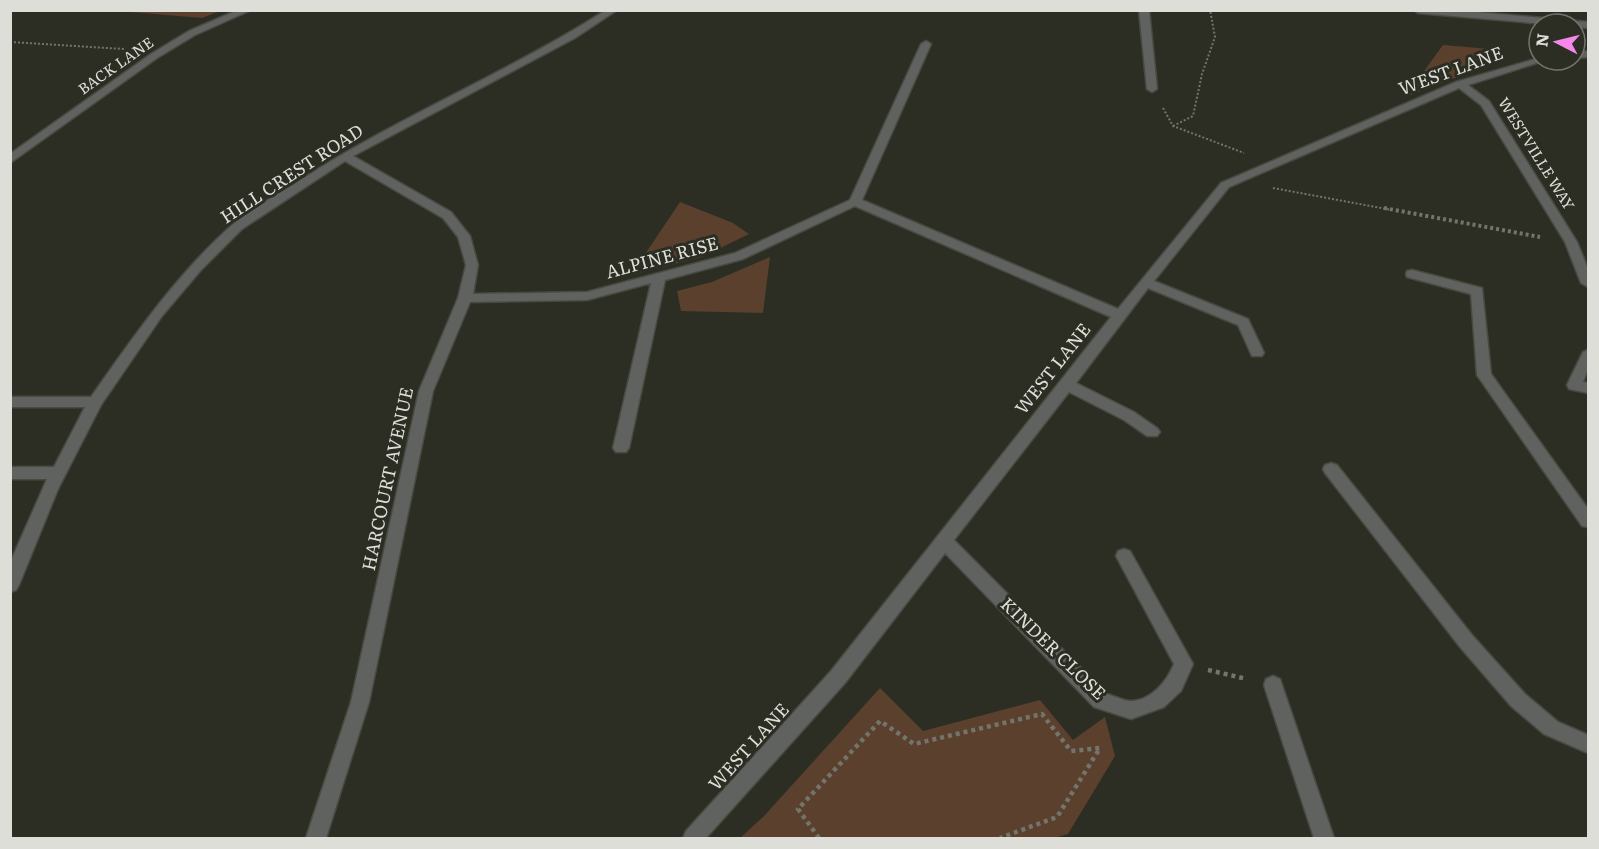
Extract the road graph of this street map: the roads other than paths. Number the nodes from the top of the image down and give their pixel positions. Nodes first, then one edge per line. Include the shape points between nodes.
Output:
1 (247, 10) edge
2 (613, 10) edge
3 (1144, 10) edge
4 (1418, 10) edge
5 (1588, 25) edge
6 (926, 44) dead end
7 (1527, 64) edge
8 (1460, 84) junction
9 (1152, 89) road end
10 (345, 156) junction
11 (10, 160) edge
12 (855, 202) junction
13 (1571, 242) junction
14 (1588, 245) edge
15 (1412, 274) dead end
16 (659, 278) junction
17 (1146, 282) junction
18 (1588, 283) edge
19 (465, 298) junction
20 (1119, 315) junction
21 (1257, 353) dead end
22 (1588, 355) edge
23 (1066, 384) junction
24 (1581, 387) edge
25 (10, 402) edge
26 (95, 402) junction
27 (1152, 432) dead end
28 (621, 448) dead end
29 (1331, 469) dead end
30 (10, 473) edge
31 (58, 473) junction
32 (1588, 521) edge
33 (944, 540) junction
34 (1124, 556) dead end
35 (10, 585) edge
36 (1273, 685) road end
37 (1588, 744) edge
38 (316, 838) edge
39 (693, 838) edge
40 (1324, 838) edge

1 - 11 street, BACK LANE via 192,33 154,56
2 - 10 street, HILL CREST ROAD via 572,36
3 - 9 street
4 - 5 street
6 - 12 street
7 - 8 street, WEST LANE
8 - 13 street, WESTVILLE WAY via 1485,103
8 - 17 street, WEST LANE via 1225,185
10 - 19 street, HARCOURT AVENUE via 447,215 464,236 472,265
10 - 26 street, HILL CREST ROAD via 238,226 196,267 157,313
12 - 16 street, ALPINE RISE via 739,256
12 - 20 street
13 - 14 street
13 - 18 street, WESTVILLE WAY
15 - 32 street via 1477,291 1484,375
16 - 19 street, ALPINE RISE via 587,296
16 - 28 street
17 - 20 street, WEST LANE
17 - 21 street via 1243,322
19 - 38 street, HARCOURT AVENUE via 426,391 360,702
20 - 23 street, WEST LANE
22 - 24 street
23 - 27 street
23 - 33 street, WEST LANE
25 - 26 street
26 - 31 street, HILL CREST ROAD
29 - 37 street via 1518,700 1551,728
30 - 31 street
31 - 35 street, HILL CREST ROAD
33 - 34 street, KINDER CLOSE via 1101,701 1131,710 1157,701 1174,685 1184,664
33 - 39 street, WEST LANE via 838,677
36 - 40 street

